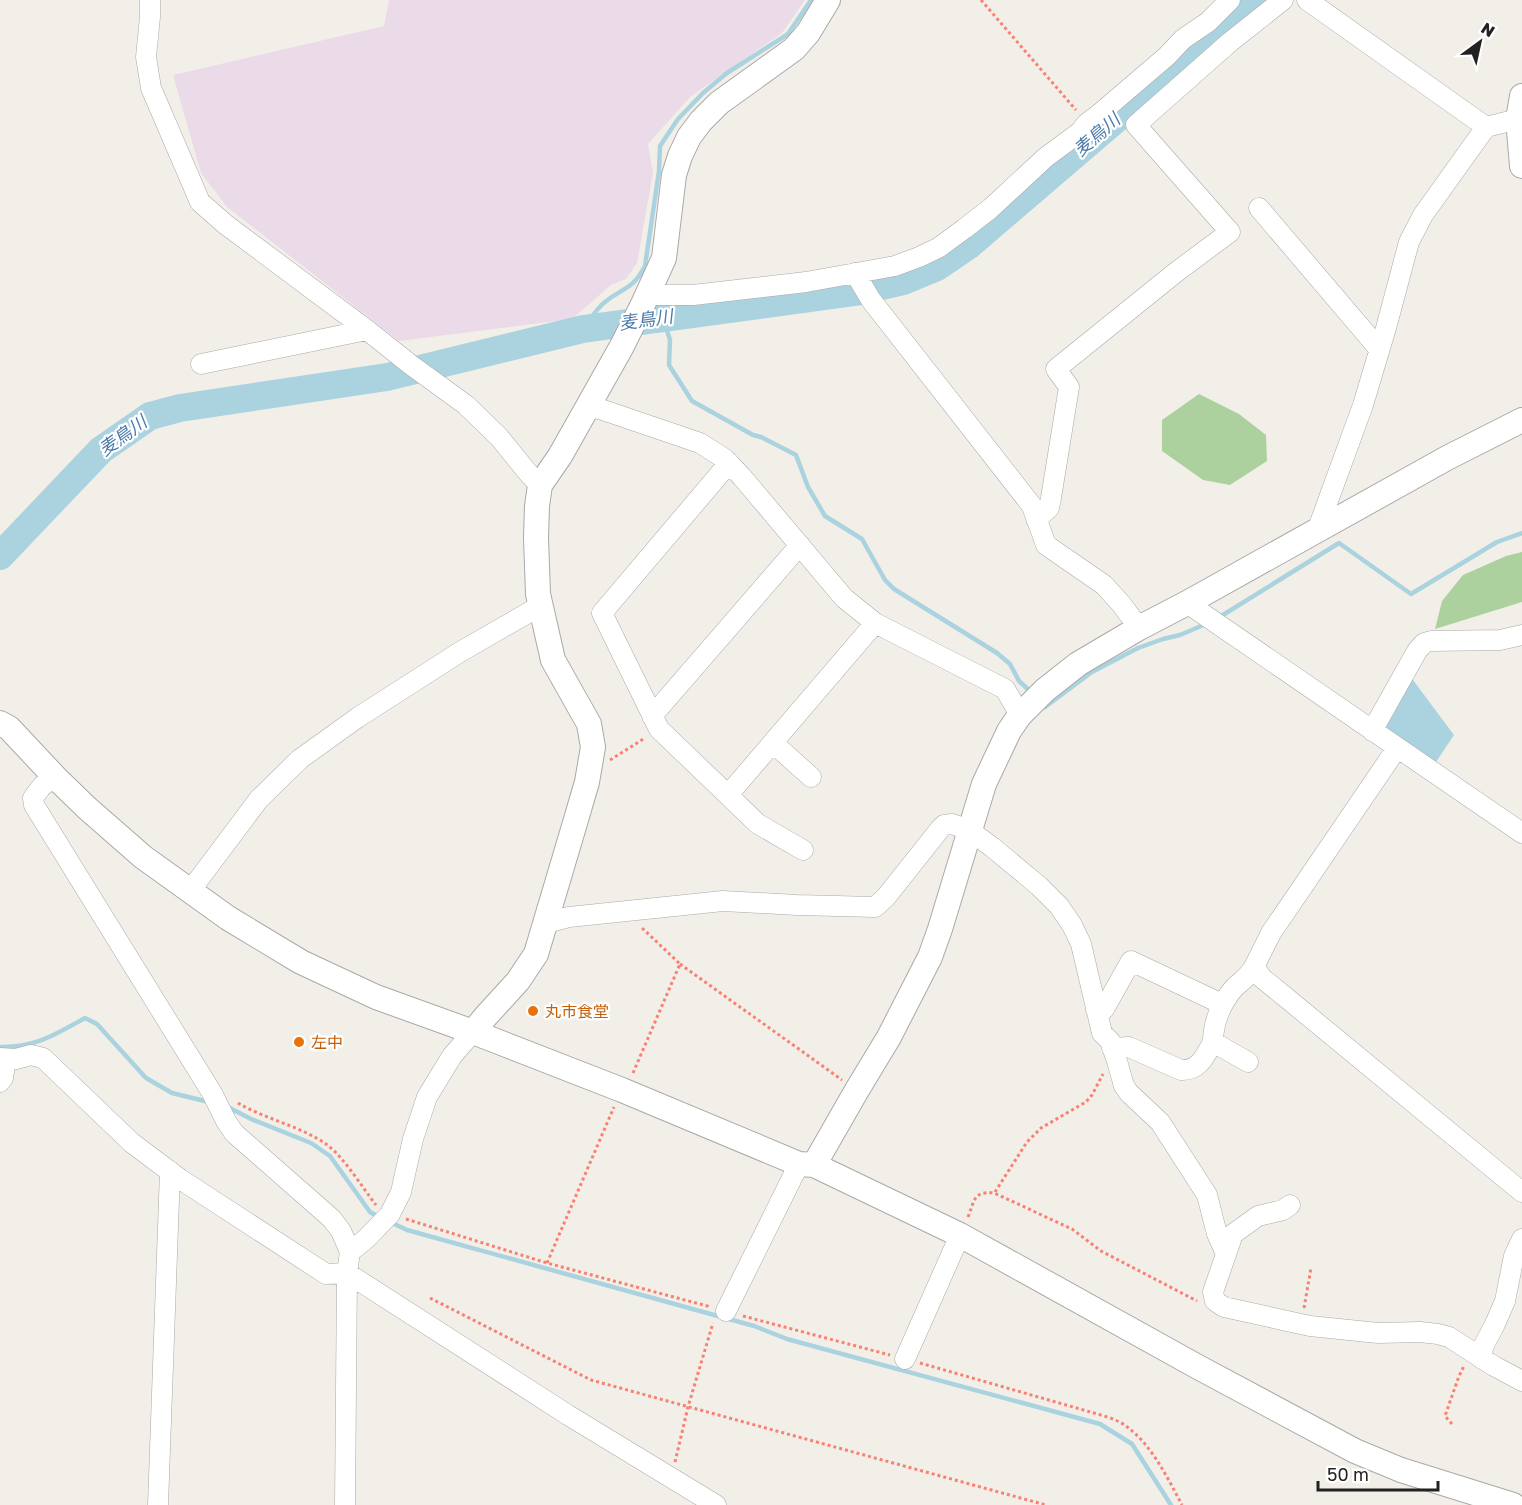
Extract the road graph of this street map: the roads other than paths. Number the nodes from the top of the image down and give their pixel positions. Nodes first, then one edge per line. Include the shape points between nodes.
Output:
1 (150, 0) edge
2 (828, 0) edge
3 (1230, 0) edge
4 (1283, 0) edge
5 (1307, 0) edge
6 (1520, 107) edge
7 (1486, 127) junction
8 (1522, 166) edge
9 (1259, 208) dead end
10 (855, 273) junction
11 (647, 295) junction
12 (367, 330) junction
13 (1379, 350) junction
14 (201, 364) dead end
15 (588, 406) junction
16 (1522, 420) edge
17 (729, 464) junction
18 (540, 485) junction
19 (1036, 519) junction
20 (1317, 531) junction
21 (800, 545) junction
22 (1187, 603) junction
23 (540, 606) junction
24 (875, 623) junction
25 (1139, 628) junction
26 (1522, 635) edge
27 (1020, 715) junction
28 (656, 722) junction
29 (0, 723) edge
30 (1372, 731) junction
31 (772, 743) junction
32 (1397, 748) junction
33 (55, 777) junction
34 (811, 777) dead end
35 (728, 795) junction
36 (969, 830) junction
37 (1522, 833) edge
38 (803, 850) dead end
39 (190, 891) junction
40 (546, 923) junction
41 (1254, 968) junction
42 (1222, 1004) junction
43 (1096, 1010) junction
44 (473, 1032) junction
45 (1213, 1042) junction
46 (1114, 1054) junction
47 (3, 1058) edge
48 (1248, 1062) dead end
49 (0, 1082) edge
50 (807, 1165) junction
51 (170, 1171) junction
52 (1522, 1192) edge
53 (1290, 1206) dead end
54 (960, 1235) junction
55 (1522, 1239) edge
56 (350, 1252) junction
57 (1226, 1254) junction
58 (347, 1273) junction
59 (722, 1310) road end
60 (1477, 1356) junction
61 (905, 1359) road end
62 (1522, 1381) edge
63 (158, 1505) edge
64 (345, 1505) edge
65 (716, 1505) edge
66 (1513, 1505) edge

1 - 12 street via 146,57 151,88 200,202
2 - 11 street via 794,49 719,103 689,137 674,175 663,258
3 - 10 street via 991,208 938,248 895,266
4 - 19 street via 1136,125 1230,232 1056,369 1069,387 1051,498 1048,508
5 - 7 street
6 - 7 street
6 - 8 street
7 - 13 street via 1423,215 1409,242
9 - 13 street
10 - 11 street via 693,295
10 - 19 street via 871,300 1032,506
11 - 15 street
12 - 14 street
12 - 18 street via 466,405
13 - 20 street
15 - 17 street via 700,443
15 - 18 street
16 - 20 street
17 - 21 street
17 - 28 street via 602,614
18 - 23 street via 536,538
19 - 25 street via 1046,545 1104,585
20 - 22 street
21 - 24 street via 844,598
21 - 28 street
22 - 25 street
22 - 30 street
23 - 39 street via 460,652 300,759 259,799
23 - 40 street via 553,660 589,724 593,747
24 - 27 street via 1005,689
24 - 31 street
25 - 27 street via 1078,664
26 - 30 street via 1500,640 1424,643
27 - 36 street via 997,753
28 - 35 street
29 - 33 street
30 - 32 street
31 - 34 street
31 - 35 street
32 - 37 street
32 - 41 street via 1270,933
33 - 39 street via 143,857
33 - 56 street via 33,798 34,806 234,1133 332,1219
35 - 38 street via 758,824
36 - 40 street via 951,824 940,829 874,907 723,901 569,917
36 - 43 street via 1059,906 1081,944
36 - 50 street via 930,957 889,1037
39 - 44 street via 301,962 376,997
40 - 44 street via 536,954 518,981
41 - 42 street
41 - 52 street
42 - 43 street via 1131,961 1104,1008
42 - 45 street
43 - 46 street via 1102,1033
44 - 50 street
44 - 56 street via 452,1056 427,1096 401,1192 385,1220
45 - 46 street via 1200,1063 1189,1071 1129,1047
45 - 48 street
46 - 57 street via 1124,1086 1160,1122 1207,1195
47 - 49 street
47 - 51 street via 43,1058 132,1143
50 - 54 street
50 - 59 street
51 - 58 street via 326,1274
51 - 63 street
53 - 57 street via 1258,1216 1233,1234
54 - 61 street
54 - 66 street via 1355,1451 1401,1470
55 - 60 street via 1514,1256 1505,1301
56 - 58 street
57 - 60 street via 1213,1292 1215,1301 1224,1307 1355,1332 1438,1334
58 - 64 street
58 - 65 street
60 - 62 street

